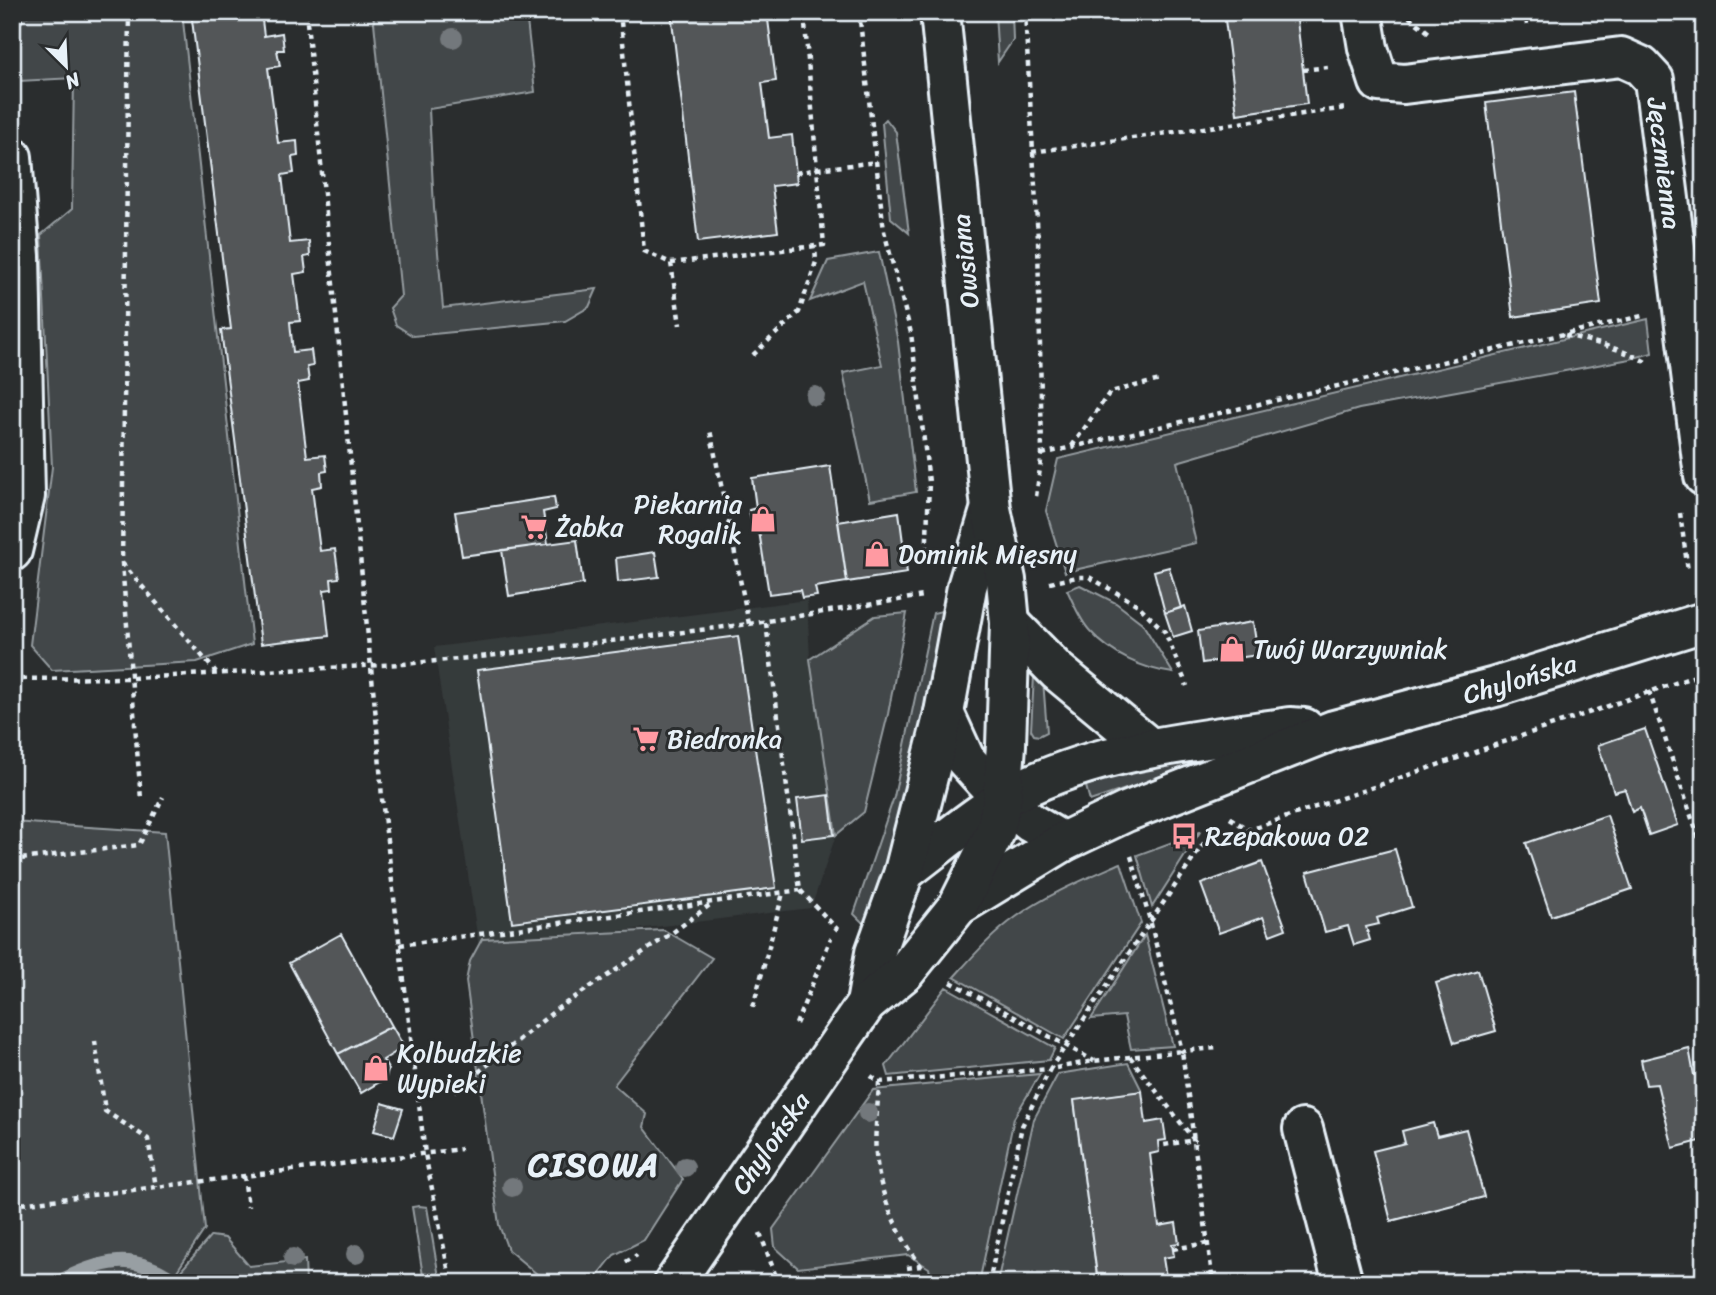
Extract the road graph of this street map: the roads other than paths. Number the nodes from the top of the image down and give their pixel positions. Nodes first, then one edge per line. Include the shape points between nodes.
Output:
1 (940, 12) edge
2 (1362, 12) edge
3 (12, 157) edge
4 (1704, 476) edge
5 (991, 509) junction
6 (12, 551) edge
7 (1704, 622) edge
8 (1010, 623) junction
9 (944, 713) junction
10 (1334, 730) junction
11 (1150, 748) junction
12 (1002, 800) junction
13 (1063, 842) junction
14 (904, 872) junction
15 (958, 906) junction
16 (866, 1004) junction
17 (1303, 1129) dead end
18 (674, 1283) edge
19 (1343, 1283) edge

1 - 5 street, Owsiana
2 - 4 street, Jęczmienna via 1379,82 1404,84 1621,57 1641,66 1654,80
3 - 6 street via 20,256 25,496
5 - 8 street, Owsiana
5 - 9 street, Owsiana via 967,587
7 - 10 street, Chylońska via 1495,687
8 - 11 street via 1057,671
8 - 12 street, Owsiana
9 - 12 street via 965,759
9 - 14 street, Chylońska
10 - 11 street, Chylońska via 1290,727
10 - 13 street, Chylońska via 1126,812
11 - 12 street, Chylońska via 1066,770
12 - 13 street
12 - 14 street, Chylońska
12 - 15 street, Chylońska via 995,832
13 - 15 street, Chylońska
14 - 16 street, Chylońska via 875,953
15 - 16 street, Chylońska via 905,972
16 - 18 street, Chylońska
17 - 19 street

